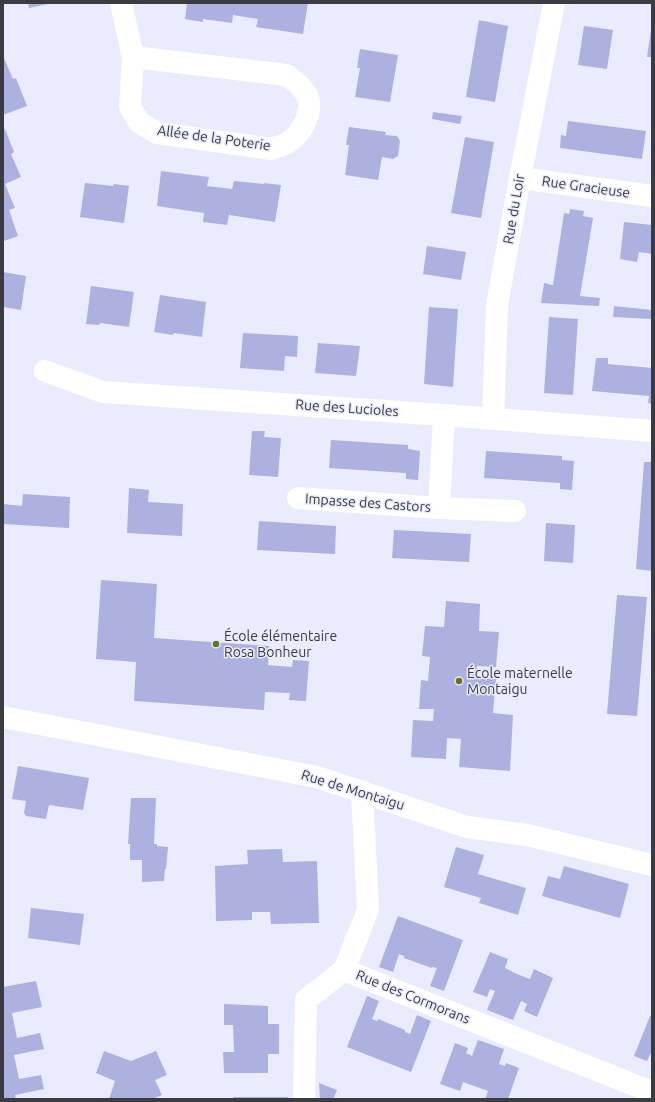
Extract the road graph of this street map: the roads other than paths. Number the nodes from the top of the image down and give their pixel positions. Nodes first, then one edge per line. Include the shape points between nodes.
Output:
1 (121, 3) edge
2 (554, 3) edge
3 (133, 57) junction
4 (520, 178) junction
5 (652, 196) edge
6 (45, 371) dead end
7 (444, 414) junction
8 (493, 418) junction
9 (652, 431) edge
10 (298, 498) dead end
11 (439, 508) junction
12 (515, 512) dead end
13 (3, 717) edge
14 (362, 791) junction
15 (652, 865) edge
16 (344, 970) junction
17 (652, 1092) edge
18 (304, 1099) edge

1 - 3 street, Allée de la Poterie
2 - 4 street, Rue du Loir
3 - 3 street, Allée de la Poterie via 130,106 139,122 158,133 272,149 286,144 300,132 308,117 309,100 300,85 287,75
4 - 5 street, Rue Gracieuse
4 - 8 street, Rue du Loir via 497,305
6 - 7 street, Rue des Lucioles via 103,392
7 - 8 street, Rue des Lucioles
7 - 11 street, Impasse des Castors
8 - 9 street, Rue des Lucioles
10 - 11 street, Impasse des Castors
11 - 12 street, Impasse des Castors
13 - 14 street, Rue de Montaigu via 317,777
14 - 15 street, Rue de Montaigu via 467,827 527,834
14 - 16 street, Rue des Cormorans via 368,910
16 - 17 street, Rue des Cormorans
16 - 18 street via 306,1000

